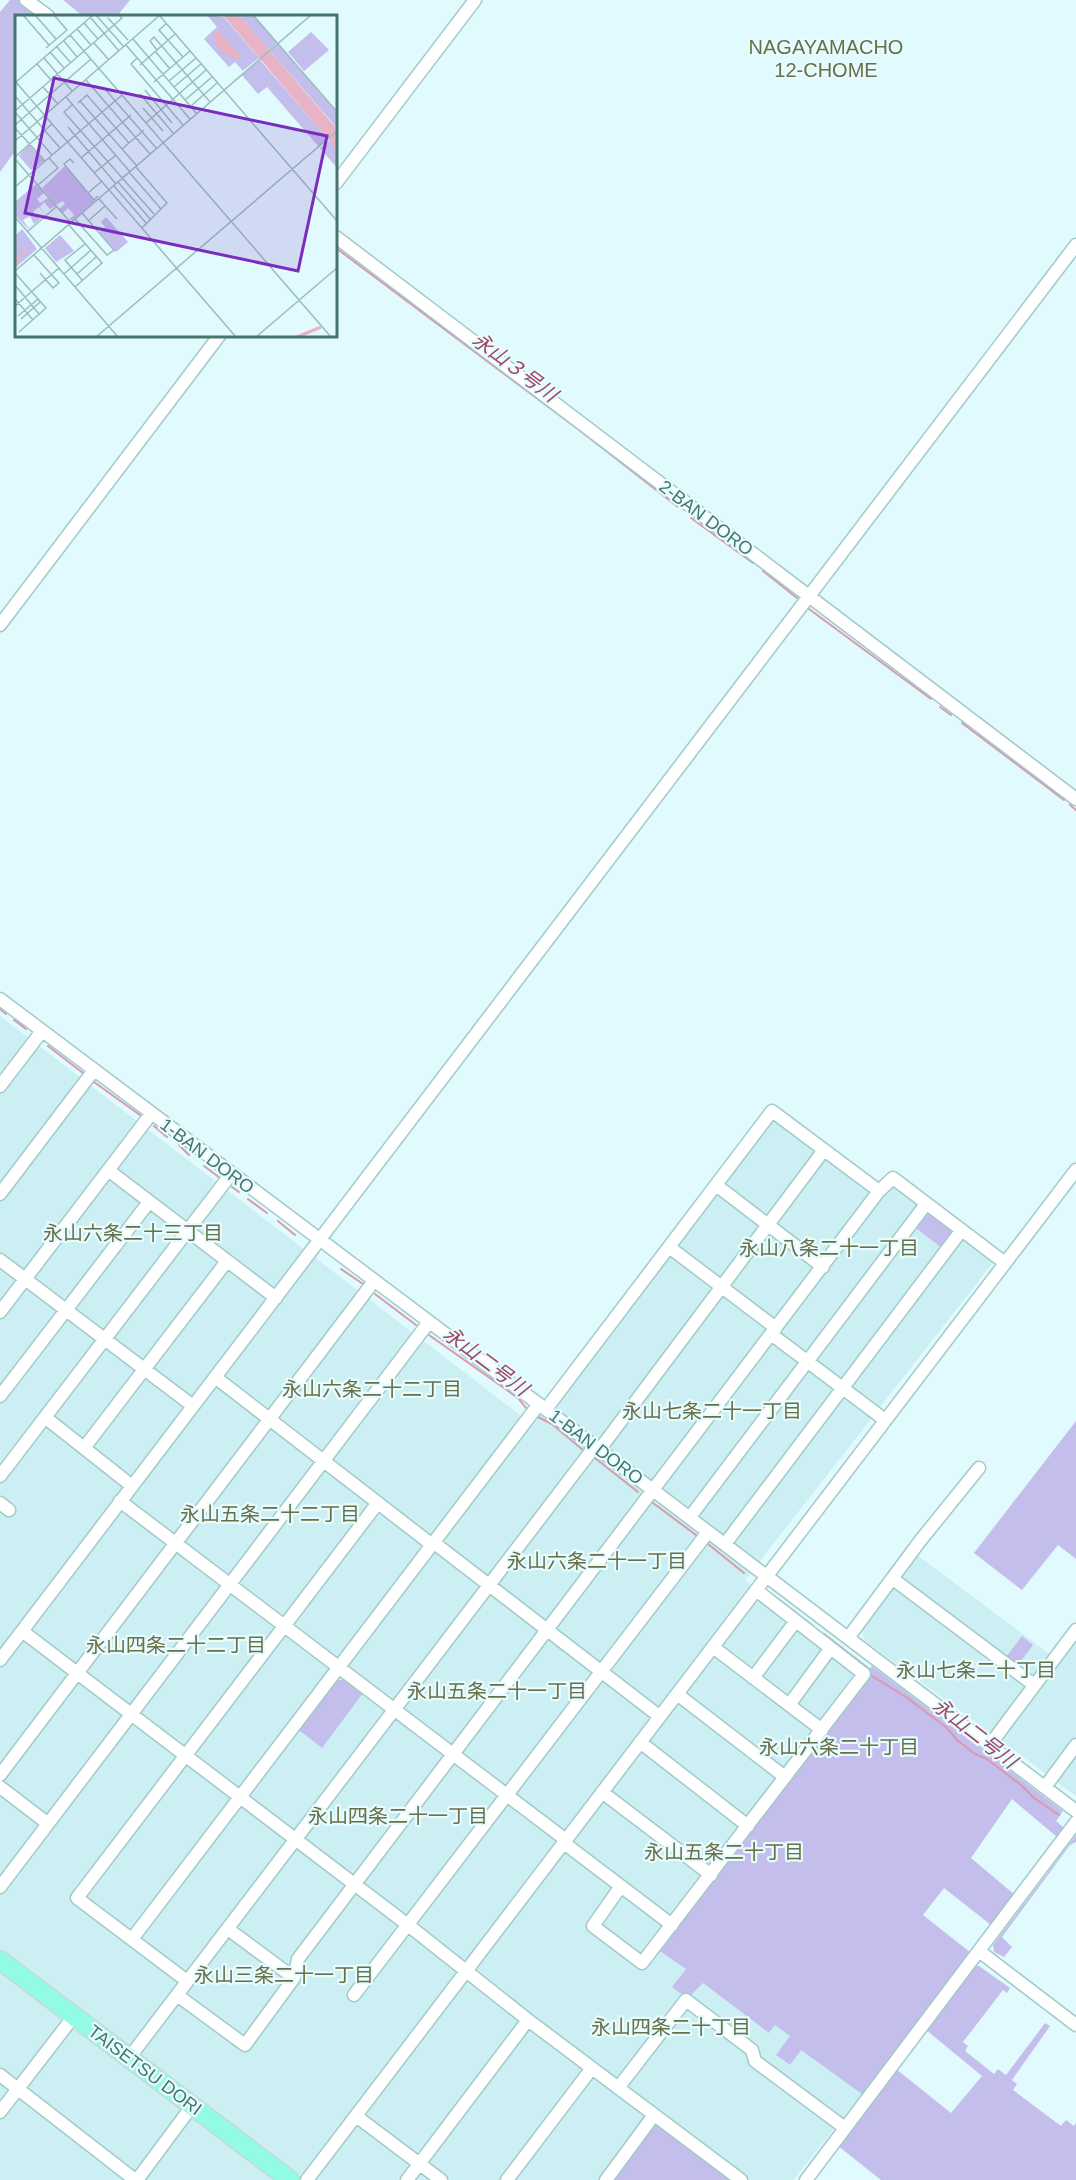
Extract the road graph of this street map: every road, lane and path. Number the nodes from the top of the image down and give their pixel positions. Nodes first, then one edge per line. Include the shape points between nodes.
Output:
1 (26, 0) edge
2 (475, 0) edge
3 (47, 15) edge
4 (338, 180) edge
5 (338, 239) edge
6 (1076, 245) edge
7 (217, 338) edge
8 (810, 596) junction
9 (0, 625) edge
10 (1076, 799) edge
11 (0, 999) edge
12 (42, 1031) junction
13 (94, 1070) junction
14 (0, 1086) edge
15 (151, 1114) junction
16 (824, 1150) junction
17 (108, 1170) junction
18 (1076, 1170) edge
19 (231, 1174) junction
20 (716, 1185) junction
21 (879, 1191) junction
22 (0, 1194) edge
23 (149, 1202) junction
24 (926, 1204) junction
25 (768, 1225) junction
26 (188, 1231) junction
27 (961, 1231) junction
28 (319, 1240) junction
29 (669, 1247) junction
30 (0, 1260) edge
31 (227, 1261) junction
32 (1005, 1263) junction
33 (823, 1266) junction
34 (25, 1279) junction
35 (374, 1281) junction
36 (721, 1287) junction
37 (276, 1298) junction
38 (65, 1310) junction
39 (0, 1312) edge
40 (429, 1322) junction
41 (773, 1331) junction
42 (105, 1339) junction
43 (808, 1362) junction
44 (144, 1369) junction
45 (215, 1377) junction
46 (843, 1388) junction
47 (0, 1396) edge
48 (193, 1406) junction
49 (542, 1407) junction
50 (46, 1418) junction
51 (270, 1419) junction
52 (885, 1420) junction
53 (84, 1448) junction
54 (597, 1448) junction
55 (323, 1459) junction
56 (979, 1468) dead end
57 (0, 1476) edge
58 (132, 1486) junction
59 (653, 1490) junction
60 (120, 1501) junction
61 (377, 1504) junction
62 (690, 1517) junction
63 (708, 1532) junction
64 (175, 1543) junction
65 (432, 1543) junction
66 (725, 1544) junction
67 (766, 1577) junction
68 (893, 1579) junction
69 (229, 1584) junction
70 (489, 1585) junction
71 (756, 1590) junction
72 (795, 1622) junction
73 (285, 1626) junction
74 (547, 1629) junction
75 (1076, 1630) edge
76 (22, 1631) junction
77 (848, 1638) junction
78 (713, 1647) junction
79 (830, 1649) junction
80 (0, 1660) edge
81 (339, 1667) junction
82 (601, 1671) junction
83 (76, 1673) junction
84 (753, 1678) junction
85 (1034, 1685) junction
86 (677, 1694) junction
87 (789, 1705) junction
88 (394, 1708) junction
89 (130, 1714) junction
90 (659, 1716) junction
91 (822, 1730) junction
92 (640, 1742) junction
93 (1076, 1745) edge
94 (989, 1746) junction
95 (453, 1753) junction
96 (186, 1756) junction
97 (0, 1774) edge
98 (785, 1778) junction
99 (0, 1787) edge
100 (1045, 1787) junction
101 (602, 1792) junction
102 (508, 1795) junction
103 (240, 1798) junction
104 (1076, 1811) edge
105 (1076, 1822) edge
106 (47, 1823) junction
107 (748, 1826) junction
108 (296, 1839) junction
109 (565, 1841) junction
110 (711, 1875) junction
111 (354, 1884) junction
112 (621, 1886) junction
113 (0, 1887) edge
114 (408, 1925) junction
115 (672, 1925) junction
116 (228, 1929) junction
117 (132, 1939) junction
118 (979, 1951) junction
119 (0, 1960) edge
120 (466, 1971) junction
121 (294, 1978) junction
122 (187, 1981) junction
123 (177, 1995) junction
124 (354, 1995) dead end
125 (74, 2016) junction
126 (528, 2020) junction
127 (1076, 2025) edge
128 (129, 2058) junction
129 (592, 2068) junction
130 (0, 2075) edge
131 (18, 2088) junction
132 (618, 2088) junction
133 (192, 2106) junction
134 (0, 2112) edge
135 (654, 2115) junction
136 (356, 2116) junction
137 (845, 2128) junction
138 (419, 2163) junction
139 (136, 2180) edge
140 (290, 2180) edge
141 (307, 2180) edge
142 (406, 2180) edge
143 (441, 2180) edge
144 (507, 2180) edge
145 (606, 2180) edge
146 (741, 2180) edge
147 (806, 2180) edge

1 - 3 street
2 - 4 street
5 - 8 street, 2-BAN DORO
6 - 8 street
7 - 9 street
8 - 10 street, 2-BAN DORO
8 - 28 street
11 - 12 street, 1-BAN DORO
12 - 13 street, 1-BAN DORO
12 - 14 street
13 - 15 street, 1-BAN DORO
13 - 22 street
15 - 17 street
15 - 19 street, 1-BAN DORO
16 - 20 street via 772,1111
16 - 21 street
16 - 25 street
17 - 23 street
17 - 34 street
18 - 32 street
19 - 26 street
19 - 28 street, 1-BAN DORO
20 - 25 street
20 - 29 street
21 - 24 street via 893,1178
21 - 33 street
23 - 26 street
23 - 38 street
24 - 27 street
24 - 43 street
25 - 33 street
25 - 36 street
26 - 31 street
26 - 42 street
27 - 32 street
27 - 46 street
28 - 35 street, 1-BAN DORO
28 - 37 street
29 - 36 street
29 - 49 street
30 - 34 street
31 - 37 street
31 - 44 street
32 - 52 street
33 - 41 street
34 - 38 street
34 - 39 street
35 - 40 street, 1-BAN DORO
35 - 51 street
36 - 41 street
36 - 54 street
37 - 45 street
38 - 42 street
38 - 47 street
40 - 49 street, 1-BAN DORO
40 - 55 street
41 - 43 street
41 - 59 street
42 - 44 street
42 - 50 street
43 - 46 street
43 - 62 street
44 - 48 street
44 - 53 street
45 - 48 street
45 - 51 street
46 - 52 street
46 - 66 street
48 - 58 street
49 - 54 street, 1-BAN DORO
49 - 65 street
50 - 53 street
50 - 57 street
51 - 55 street
51 - 64 street
52 - 67 street
53 - 58 street
54 - 59 street, 1-BAN DORO
54 - 70 street
55 - 61 street
55 - 69 street
56 - 68 street
58 - 60 street
59 - 62 street, 1-BAN DORO
59 - 74 street
60 - 64 street
60 - 76 street
61 - 65 street
61 - 73 street
62 - 63 street, 1-BAN DORO
63 - 66 street, 1-BAN DORO
63 - 82 street
64 - 69 street
64 - 83 street
65 - 70 street
65 - 81 street
66 - 67 street, 1-BAN DORO
67 - 71 street
67 - 77 street, 1-BAN DORO
68 - 77 street
68 - 85 street
69 - 73 street
69 - 89 street
70 - 74 street
70 - 88 street
71 - 72 street
71 - 78 street
72 - 79 street
72 - 84 street
73 - 81 street
73 - 96 street
74 - 82 street
74 - 95 street
75 - 85 street
76 - 80 street
76 - 83 street
77 - 94 street, 1-BAN DORO
78 - 84 street
78 - 86 street
79 - 87 street
79 - 91 street via 864,1674
81 - 88 street
81 - 103 street
82 - 90 street
82 - 102 street
83 - 89 street
83 - 97 street
84 - 87 street
85 - 94 street
86 - 90 street
86 - 98 street
87 - 91 street
88 - 95 street
88 - 108 street
89 - 96 street
89 - 106 street
90 - 92 street
91 - 98 street
92 - 101 street
92 - 107 street
93 - 100 street
94 - 100 street, 1-BAN DORO
95 - 102 street
95 - 111 street
96 - 103 street
96 - 117 street via 77,1898
98 - 107 street
99 - 106 street
100 - 104 street, 1-BAN DORO
101 - 109 street
101 - 110 street
102 - 109 street
102 - 114 street
103 - 108 street
103 - 117 street
105 - 118 street
106 - 113 street
107 - 110 street
108 - 111 street
108 - 116 street
109 - 112 street
109 - 120 street
110 - 115 street
111 - 114 street
111 - 121 street via 298,1959
112 - 115 street
112 - 115 street via 592,1926 642,1963
114 - 120 street
114 - 124 street
116 - 121 street
116 - 122 street
117 - 122 street
118 - 127 street
118 - 137 street
119 - 125 highway, TAISETSU DORI
120 - 126 street
120 - 136 street
121 - 123 street via 245,2045
122 - 123 street
123 - 128 street
125 - 128 highway, TAISETSU DORI
125 - 131 street
126 - 129 street
126 - 138 street
128 - 133 highway, TAISETSU DORI
129 - 132 street
129 - 144 street
130 - 131 street
131 - 134 street
131 - 139 street
132 - 135 street
132 - 137 street via 686,2000 752,2050 755,2061
133 - 139 street
133 - 140 highway, TAISETSU DORI
135 - 145 street
135 - 146 street
136 - 138 street
136 - 141 street
137 - 147 street
138 - 142 street
138 - 143 street

